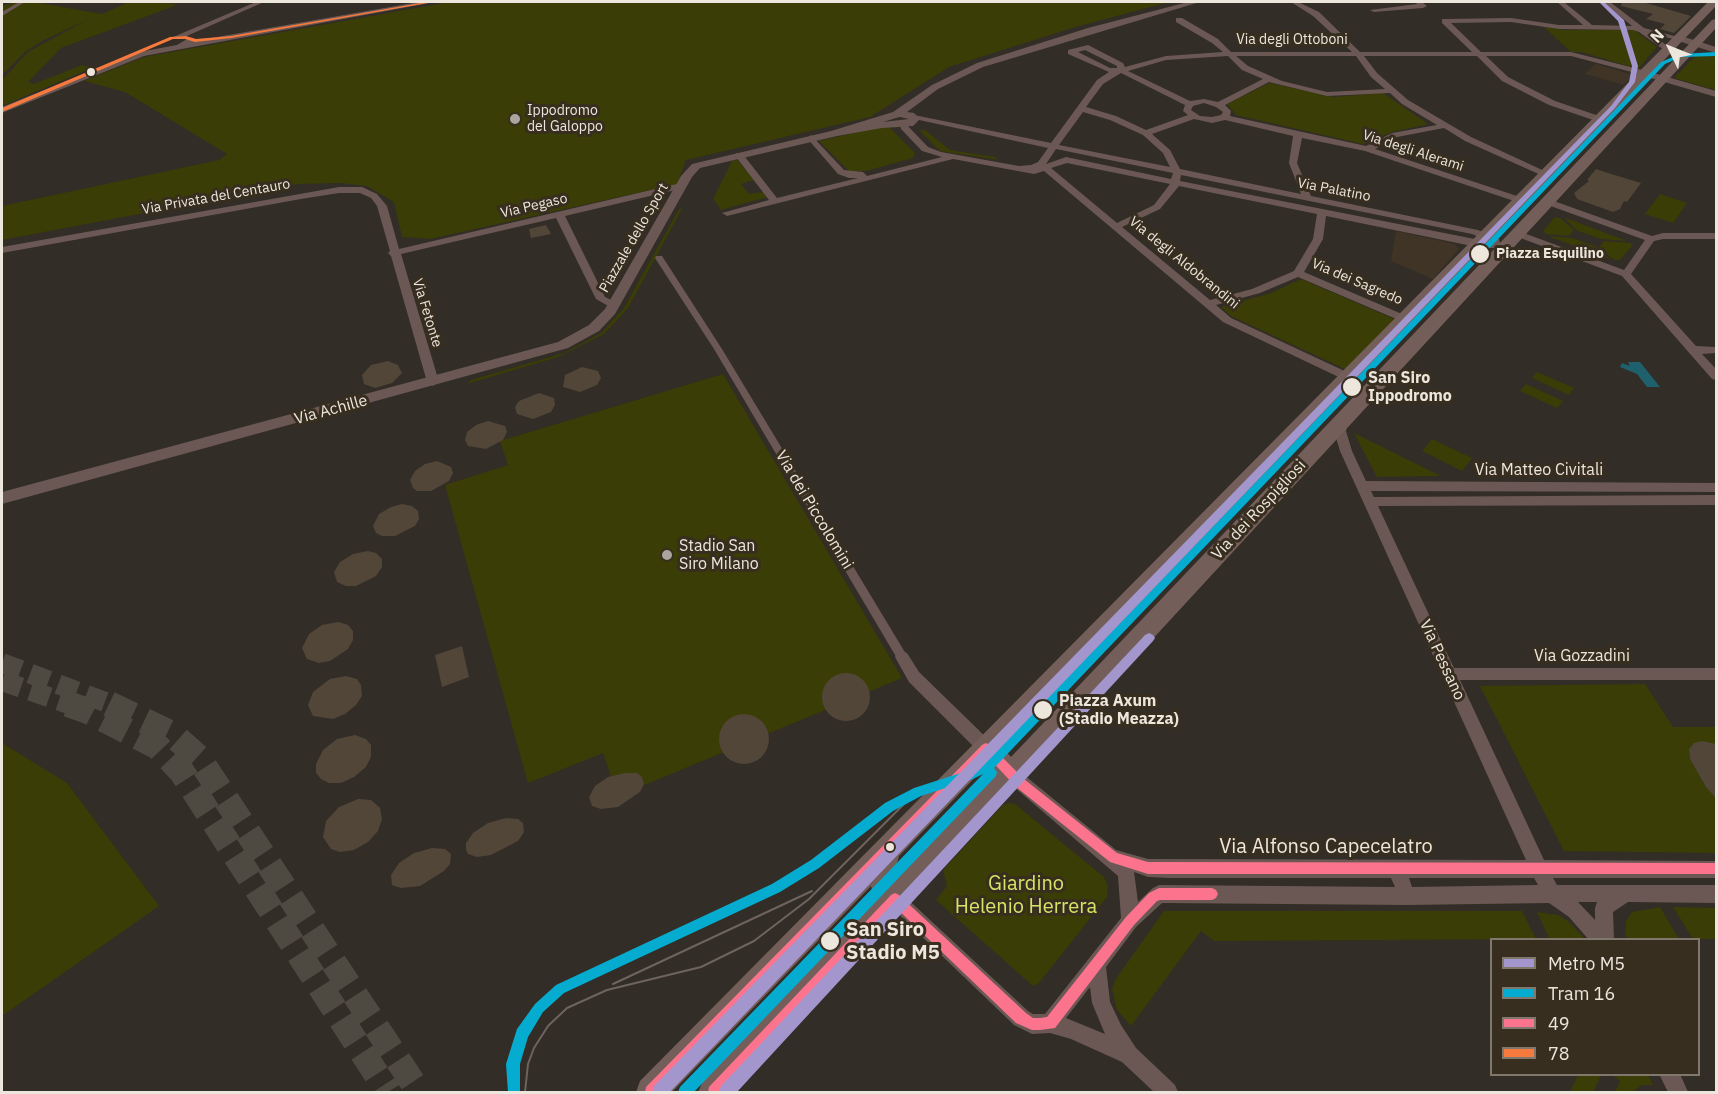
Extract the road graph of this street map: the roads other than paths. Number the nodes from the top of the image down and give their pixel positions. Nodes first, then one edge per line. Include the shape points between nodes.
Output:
1 (22, 2) edge
2 (261, 2) edge
3 (431, 2) edge
4 (1196, 2) edge
5 (1294, 2) edge
6 (1418, 2) edge
7 (1560, 2) edge
8 (1606, 2) edge
9 (1615, 2) edge
10 (1713, 2) edge
11 (419, 3) edge
12 (1374, 10) dead end
13 (3, 13) edge
14 (1179, 20) dead end
15 (1716, 22) edge
16 (1590, 27) junction
17 (1640, 29) junction
18 (1653, 31) junction
19 (1680, 36) junction
20 (177, 38) junction
21 (1699, 41) junction
22 (188, 43) junction
23 (163, 47) junction
24 (1667, 50) junction
25 (1716, 50) edge
26 (1228, 54) junction
27 (1358, 54) junction
28 (1478, 54) junction
29 (1122, 71) junction
30 (1643, 74) junction
31 (1268, 79) junction
32 (1663, 79) junction
33 (1391, 91) junction
34 (1716, 94) edge
35 (917, 99) junction
36 (1189, 104) junction
37 (1219, 105) junction
38 (1080, 108) junction
39 (2, 110) edge
40 (1194, 116) junction
41 (913, 117) junction
42 (1226, 117) junction
43 (1599, 119) junction
44 (897, 120) junction
45 (1443, 126) junction
46 (1146, 133) junction
47 (1298, 135) junction
48 (811, 138) junction
49 (918, 142) junction
50 (1051, 149) junction
51 (1367, 149) junction
52 (739, 155) junction
53 (960, 158) junction
54 (1043, 166) junction
55 (1546, 174) junction
56 (1176, 177) junction
57 (681, 186) junction
58 (1307, 198) junction
59 (1520, 200) junction
60 (775, 201) junction
61 (1548, 202) junction
62 (1322, 212) junction
63 (727, 213) dead end
64 (559, 214) junction
65 (1115, 227) junction
66 (1716, 236) edge
67 (1651, 239) junction
68 (1482, 240) junction
69 (1512, 240) junction
70 (2, 250) edge
71 (393, 253) junction
72 (660, 258) dead end
73 (1298, 273) junction
74 (1626, 274) junction
75 (1209, 304) junction
76 (614, 305) junction
77 (1405, 319) junction
78 (1694, 350) junction
79 (1716, 350) edge
80 (1716, 376) edge
81 (1347, 377) junction
82 (433, 382) junction
83 (1343, 421) junction
84 (1321, 445) junction
85 (1346, 451) junction
86 (1362, 486) junction
87 (1716, 487) edge
88 (35, 490) junction
89 (2, 498) edge
90 (1716, 500) edge
91 (1370, 502) junction
92 (2, 506) edge
93 (902, 657) joint
94 (1448, 674) junction
95 (1716, 674) edge
96 (986, 748) junction
97 (1012, 774) junction
98 (888, 849) junction
99 (1114, 858) junction
100 (1716, 868) edge
101 (1397, 869) junction
102 (1539, 869) junction
103 (1625, 892) junction
104 (1552, 894) junction
105 (1716, 894) edge
106 (1407, 896) junction
107 (895, 899) junction
108 (1130, 921) junction
109 (1603, 938) edge
110 (1604, 938) edge
111 (1096, 964) junction
112 (1050, 1023) junction
113 (1129, 1055) junction
114 (1670, 1076) edge
115 (651, 1092) edge
116 (714, 1092) edge
117 (1168, 1092) edge
118 (1678, 1092) edge

1 - 13 street
2 - 20 street
3 - 11 street
4 - 35 street via 990,61 958,74
5 - 27 street via 1316,14
6 - 12 street via 1423,6
7 - 16 street
8 - 17 street
9 - 18 street
10 - 19 main road, Via dei Rospigliosi
11 - 22 street
14 - 26 street via 1204,33
15 - 21 main road, Via dei Rospigliosi
16 - 17 street
16 - 28 street via 1511,20 1445,21
17 - 18 street
17 - 24 street
18 - 19 street
19 - 21 main road
19 - 24 main road, Via dei Rospigliosi
20 - 22 street via 187,38
20 - 23 street
21 - 25 street
21 - 32 main road, Via dei Rospigliosi
22 - 23 street
23 - 39 street
24 - 30 main road, Via dei Rospigliosi
26 - 27 street, Via degli Ottoboni
26 - 29 street, Via degli Ottoboni via 1166,58
26 - 31 street
27 - 28 street, Via degli Ottoboni
27 - 33 street
28 - 30 street, Via degli Ottoboni via 1571,54
28 - 43 street via 1495,72 1521,89
29 - 29 street via 1120,65 1085,47 1071,51 1108,70
29 - 36 street
29 - 38 street, Via degli Ottoboni via 1095,86
30 - 32 street
30 - 43 main road, Via dei Rospigliosi
31 - 33 street via 1327,94
31 - 37 street
32 - 34 street
32 - 61 main road, Via dei Rospigliosi
33 - 45 street
35 - 41 street via 912,105
35 - 44 street
36 - 37 street via 1202,101
36 - 40 street via 1186,110
37 - 42 street via 1227,111
38 - 46 street
38 - 50 street, Via degli Ottoboni
40 - 42 street, Via degli Alerami via 1212,120
40 - 46 street
41 - 44 street, Piazzale dello Sport via 913,123
41 - 50 street
42 - 47 street, Via degli Alerami
43 - 55 main road, Via dei Rospigliosi
44 - 48 street, Piazzale dello Sport
44 - 49 street
45 - 51 street via 1395,135
45 - 55 street
46 - 56 street via 1161,144
47 - 51 street, Via degli Alerami
47 - 58 street via 1293,163
48 - 49 street via 838,169 854,176 916,161 921,154
48 - 52 street, Piazzale dello Sport
49 - 53 street via 930,151
50 - 54 street
50 - 56 street, Via Palatino via 1066,149
51 - 59 street, Via degli Alerami
52 - 57 street, Piazzale dello Sport via 698,165
52 - 60 street
53 - 54 street via 1034,171
53 - 60 street
54 - 56 street, Via Palatino via 1066,160
54 - 65 street, Via degli Aldobrandini
55 - 59 main road, Via dei Rospigliosi
56 - 58 street, Via Palatino
56 - 62 street, Via Palatino
56 - 65 street via 1157,207
57 - 64 street, Via Pegaso
57 - 76 street, Piazzale dello Sport
58 - 68 street, Via Palatino
59 - 68 main road, Via dei Rospigliosi
60 - 63 street
61 - 67 street
61 - 69 main road, Via dei Rospigliosi
62 - 68 street, Via Palatino
62 - 73 street via 1316,244
64 - 71 street, Via Pegaso
64 - 76 street, Piazzale dello Sport via 602,299
65 - 75 street, Via degli Aldobrandini
66 - 67 street
67 - 74 street
68 - 69 street
68 - 77 main road, Via dei Rospigliosi
69 - 74 street
69 - 83 main road, Via dei Rospigliosi
70 - 71 street, Via Privata del Centauro via 353,189 369,193 379,201
71 - 82 street, Via Fetonte
72 - 93 street, Via dei Piccolomini
73 - 75 street via 1256,291
73 - 77 street, Via dei Sagredo
74 - 78 street
75 - 81 street, Via degli Aldobrandini via 1227,320
76 - 82 street, Via Achille via 594,328 563,345
77 - 81 main road, Via dei Rospigliosi
78 - 79 street
78 - 80 street
81 - 96 main road, Via dei Rospigliosi
82 - 88 street, Via Achille
83 - 84 main road, Via dei Rospigliosi
83 - 85 street, Via Pessano via 1340,431
84 - 85 street via 1329,443
84 - 97 main road, Via dei Rospigliosi
85 - 86 street, Via Pessano
86 - 87 street, Via Matteo Civitali
86 - 91 street, Via Pessano
88 - 89 street, Via Achille
88 - 92 street, Via Achille
90 - 91 street, Via Matteo Civitali
91 - 94 street, Via Pessano
93 - 96 street, Via dei Piccolomini via 914,677
94 - 95 street, Via Gozzadini
94 - 102 street, Via Pessano
96 - 97 main road
96 - 98 main road, Via dei Rospigliosi
97 - 99 street
97 - 107 main road, Via dei Rospigliosi
98 - 107 main road via 881,871 885,890
98 - 115 main road, Via dei Rospigliosi
99 - 101 street, Via Alfonso Capecelatro via 1148,868 1169,869
99 - 108 street via 1127,876
100 - 102 street, Via Alfonso Capecelatro
101 - 102 street, Via Alfonso Capecelatro
101 - 106 street
102 - 104 street
103 - 104 street
103 - 105 street
103 - 110 street via 1604,908
104 - 106 street
104 - 109 street
106 - 108 street via 1159,894
107 - 112 street via 1021,1018 1032,1024
107 - 116 main road, Via dei Rospigliosi
108 - 111 street
111 - 112 street
111 - 113 street via 1101,1003
112 - 113 street via 1092,1036
113 - 117 street
114 - 118 street

